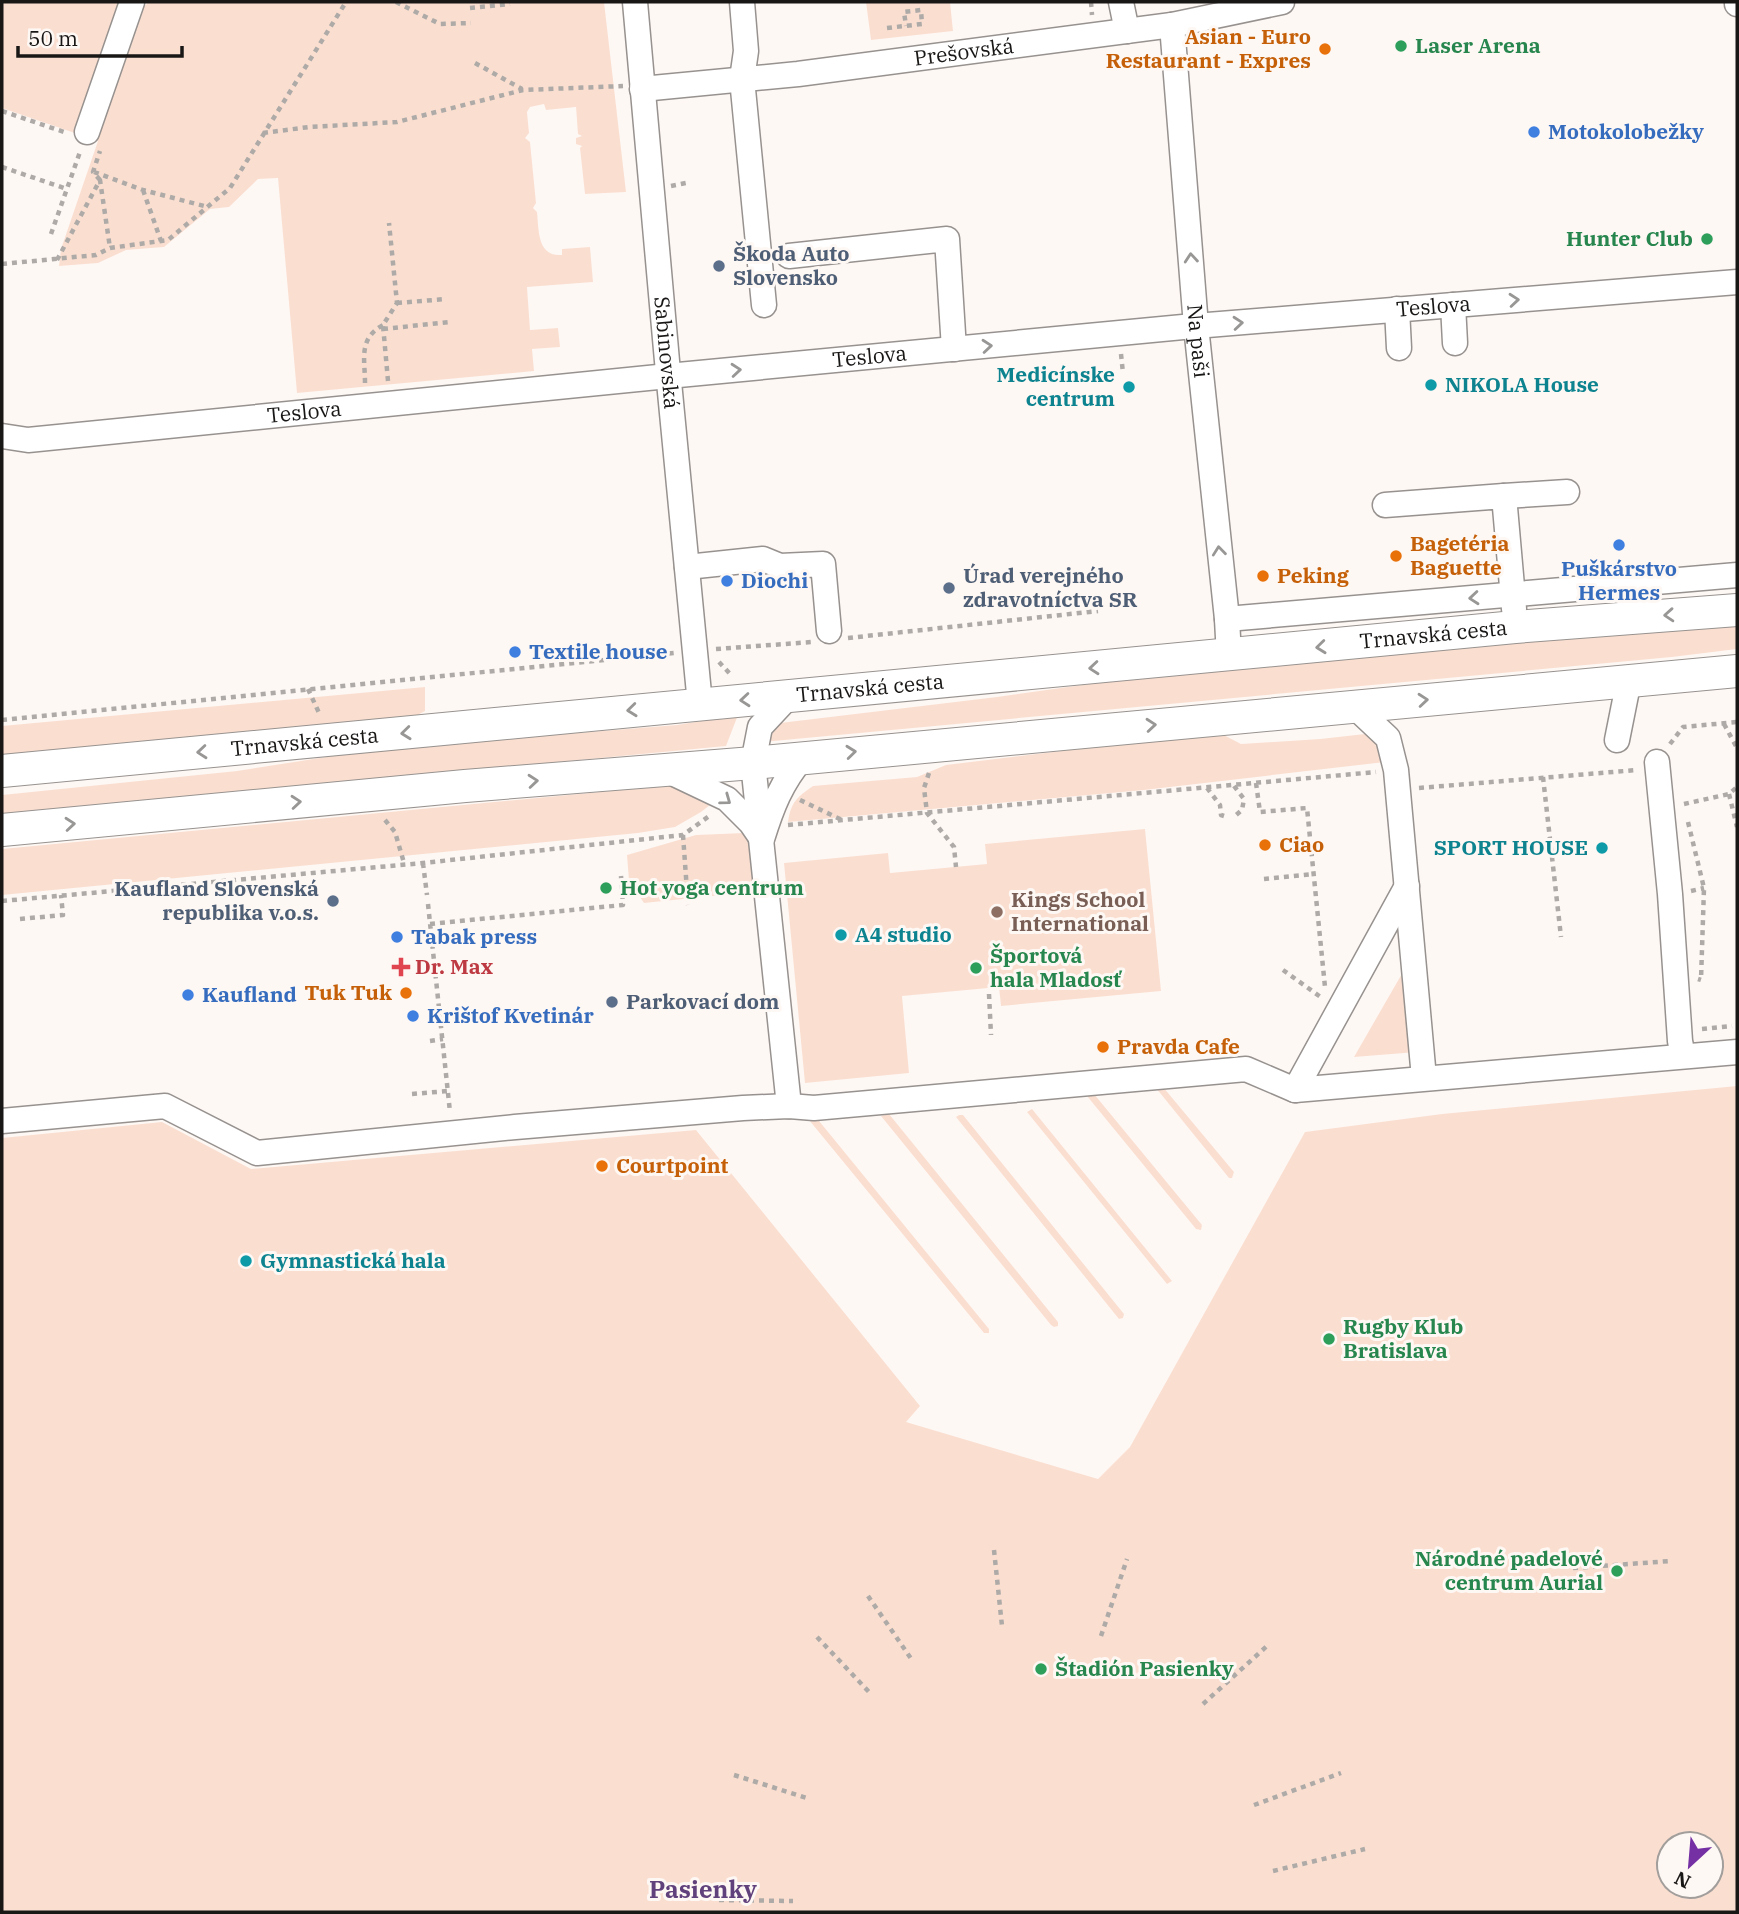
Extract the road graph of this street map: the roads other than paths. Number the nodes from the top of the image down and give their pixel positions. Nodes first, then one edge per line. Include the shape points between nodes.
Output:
1 (132, 2) edge
2 (635, 2) edge
3 (742, 2) edge
4 (1121, 2) edge
5 (1282, 2) edge
6 (1246, 6) edge
7 (1172, 25) junction
8 (1127, 31) junction
9 (742, 79) junction
10 (633, 87) junction
11 (86, 135) road end
12 (789, 256) dead end
13 (1737, 282) edge
14 (764, 305) dead end
15 (1452, 305) junction
16 (1396, 309) junction
17 (1196, 326) junction
18 (1455, 343) dead end
19 (1399, 348) dead end
20 (954, 349) junction
21 (668, 376) junction
22 (2, 436) edge
23 (1567, 492) dead end
24 (1504, 496) junction
25 (1385, 505) dead end
26 (687, 567) junction
27 (1737, 575) edge
28 (1513, 595) junction
29 (1737, 610) edge
30 (1227, 619) junction
31 (1515, 627) junction
32 (830, 637) road end
33 (1228, 656) junction
34 (1737, 671) edge
35 (1629, 680) junction
36 (789, 696) junction
37 (700, 704) junction
38 (1356, 707) junction
39 (1617, 740) dead end
40 (803, 757) junction
41 (753, 763) junction
42 (1649, 766) road end
43 (665, 770) junction
44 (2, 771) edge
45 (2, 830) edge
46 (771, 833) junction
47 (1407, 886) junction
48 (1737, 1052) edge
49 (1683, 1056) junction
50 (1424, 1078) junction
51 (1295, 1090) junction
52 (789, 1106) junction
53 (2, 1121) edge

1 - 11 street
2 - 10 street, Sabinovská
3 - 9 street via 746,51
4 - 8 street
5 - 6 street, Prešovská
6 - 7 street, Prešovská
7 - 8 street, Prešovská
17 -> 7 street, Na paši
8 - 9 street, Prešovská
9 - 10 street, Prešovská
9 - 14 street
10 - 21 street, Sabinovská
12 - 20 street via 947,239
15 -> 13 street, Teslova
15 - 16 street, Teslova
15 - 18 street
17 -> 16 street, Teslova
16 - 19 street
20 -> 17 street, Teslova
30 -> 17 street, Na paši
21 -> 20 street, Teslova
21 - 22 street, Teslova via 28,440
21 - 26 street, Sabinovská
23 - 24 street
24 - 25 street
24 - 28 street
26 - 32 street via 763,559 780,566 823,564
26 - 37 street, Sabinovská via 705,650
27 - 28 street
28 -> 30 street
28 - 31 street
29 -> 31 main road, Trnavská cesta
30 - 33 street, Na paši
31 -> 33 main road, Trnavská cesta
33 -> 36 main road, Trnavská cesta
34 - 35 main road
38 -> 35 main road
35 - 39 street
36 -> 37 main road, Trnavská cesta
36 - 41 street via 760,727
37 -> 44 main road, Trnavská cesta
40 -> 38 main road
38 - 47 street via 1388,738 1402,780
40 - 41 main road
40 - 46 street via 779,791
41 - 43 main road
41 - 46 street
42 - 49 street via 1670,894
45 -> 43 main road
43 -> 46 street via 727,799 751,823
46 - 52 street
47 - 50 street
47 - 51 street
48 - 49 street
49 - 50 street
50 - 51 street
51 - 52 street via 1245,1069 827,1107
52 - 53 street via 257,1153 165,1105

